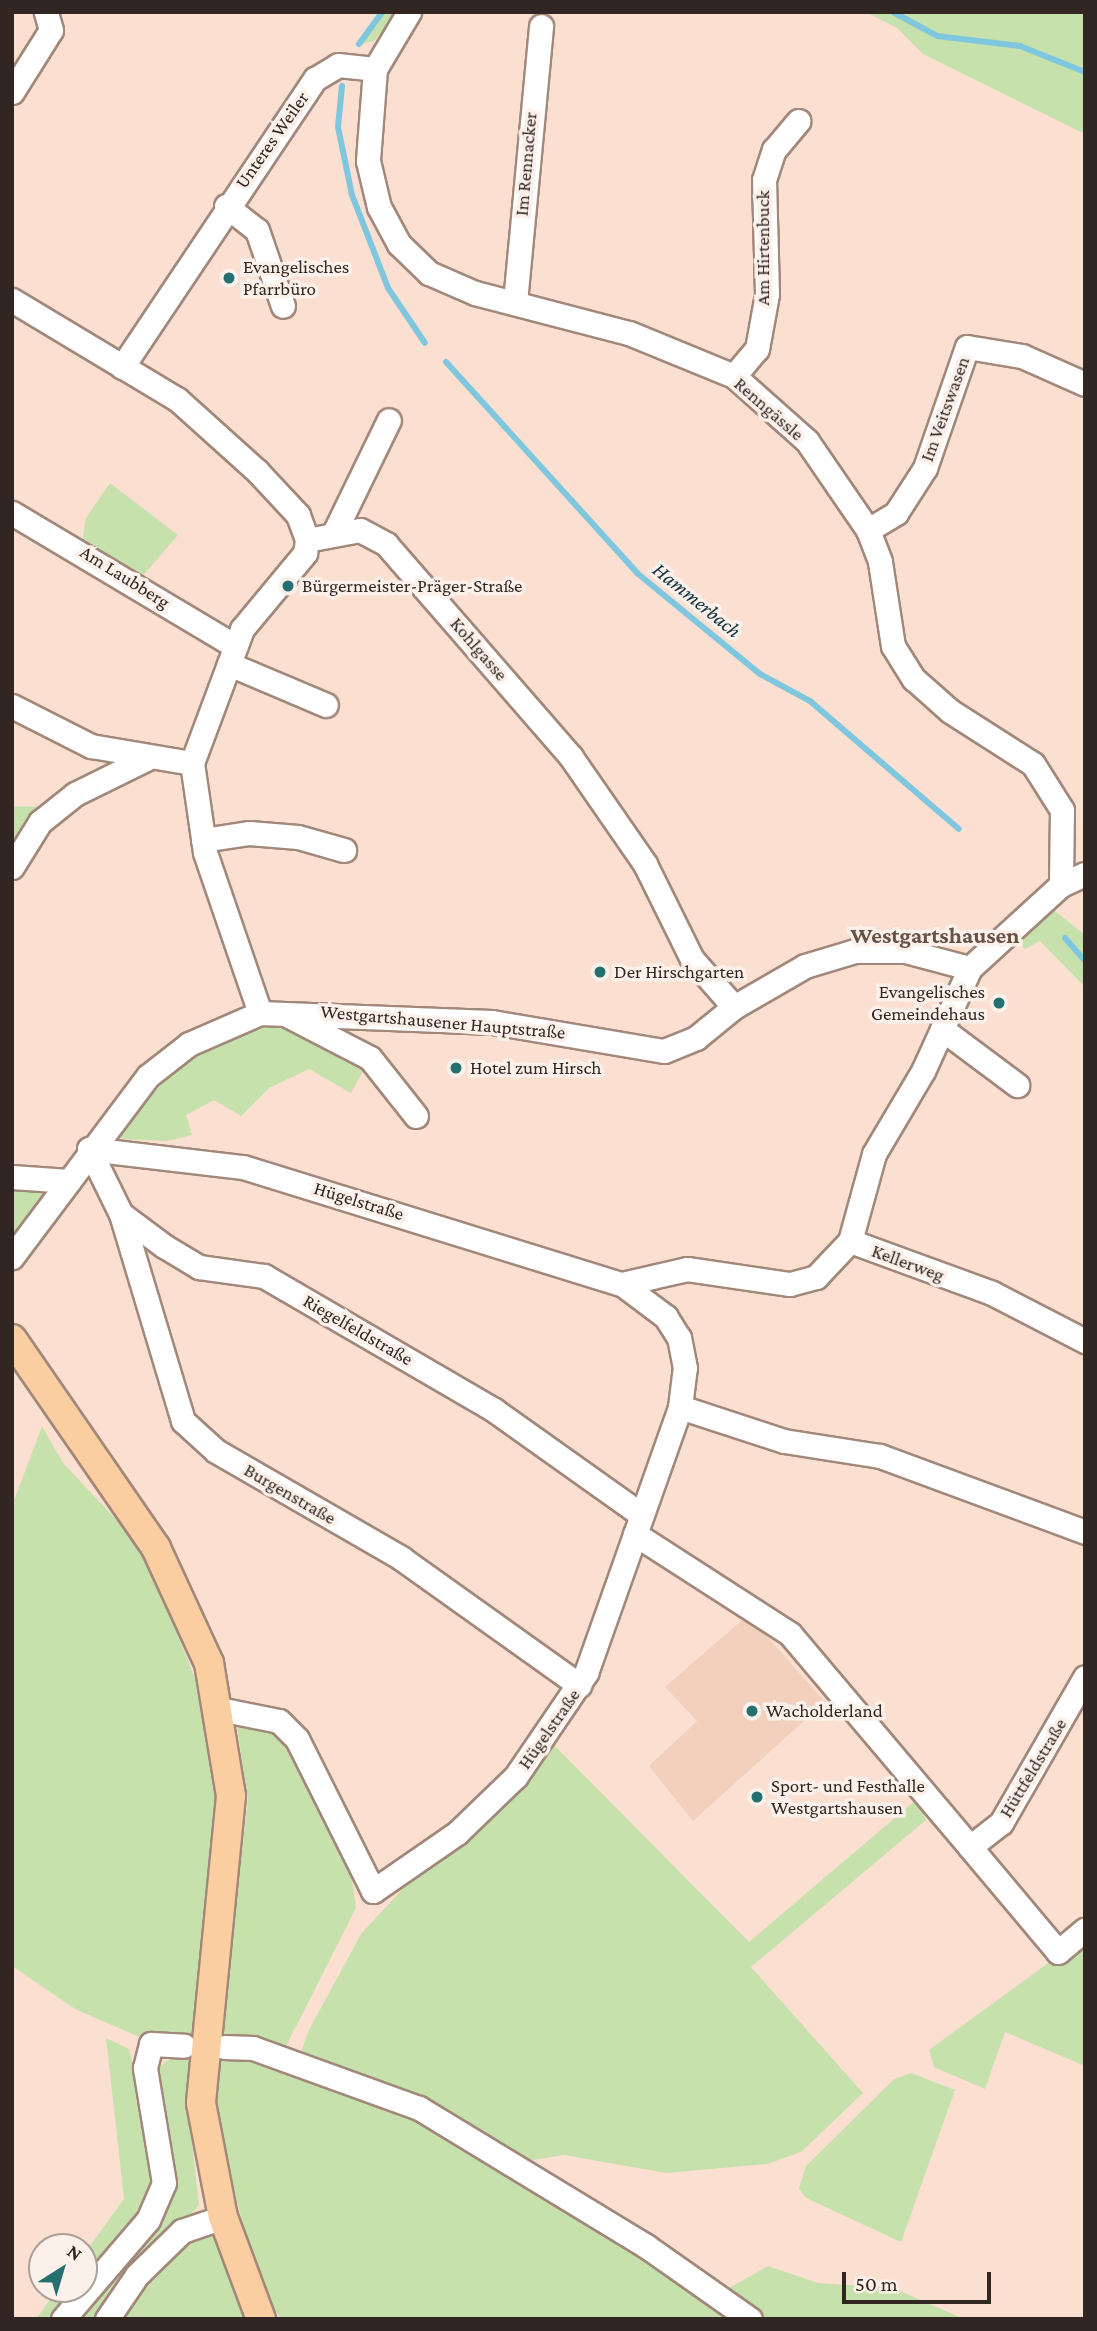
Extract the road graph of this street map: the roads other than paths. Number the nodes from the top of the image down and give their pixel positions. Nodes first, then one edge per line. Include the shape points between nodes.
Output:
1 (46, 12) edge
2 (409, 12) edge
3 (541, 26) dead end
4 (376, 69) junction
5 (12, 92) edge
6 (798, 121) dead end
7 (226, 205) junction
8 (12, 300) edge
9 (515, 302) junction
10 (283, 306) dead end
11 (122, 367) junction
12 (734, 376) junction
13 (1085, 384) edge
14 (389, 420) dead end
15 (12, 513) edge
16 (868, 530) junction
17 (335, 531) junction
18 (307, 540) junction
19 (232, 655) junction
20 (326, 705) dead end
21 (12, 706) edge
22 (148, 758) junction
23 (191, 763) junction
24 (203, 840) junction
25 (344, 850) dead end
26 (12, 867) edge
27 (1085, 874) edge
28 (1061, 886) junction
29 (971, 968) junction
30 (734, 1007) junction
31 (271, 1013) junction
32 (942, 1029) junction
33 (1017, 1085) dead end
34 (416, 1116) dead end
35 (89, 1149) junction
36 (12, 1177) edge
37 (69, 1181) junction
38 (121, 1213) junction
39 (850, 1241) junction
40 (12, 1257) edge
41 (622, 1284) junction
42 (12, 1339) edge
43 (1085, 1341) edge
44 (680, 1407) junction
45 (638, 1525) junction
46 (1085, 1532) edge
47 (1085, 1677) edge
48 (579, 1685) junction
49 (219, 1709) junction
50 (970, 1847) junction
51 (1085, 1929) edge
52 (184, 2046) dead end
53 (224, 2047) dead end
54 (223, 2217) junction
55 (63, 2319) edge
56 (107, 2319) edge
57 (261, 2319) edge
58 (750, 2319) edge

1 - 5 street via 51,30
2 - 4 street
3 - 9 street, Im Rennacker
4 - 7 street, Unteres Weiler via 338,65 315,79
4 - 9 street, Renngässle via 368,161 379,207 399,244 429,273
6 - 12 street, Am Hirtenbuck via 775,150 764,180 767,294 757,349
7 - 10 street, Unteres Weiler via 257,230
7 - 11 street, Unteres Weiler
8 - 11 street
9 - 12 street, Renngässle via 629,333
11 - 18 street via 177,399 257,471 298,515
12 - 16 street, Renngässle via 807,441
13 - 16 street, Im Veitswasen via 1022,356 967,346 925,468 896,513
14 - 17 street
15 - 19 street, Am Laubberg
16 - 28 street, Renngässle via 880,562 893,646 914,679 950,711 1033,764 1062,810
17 - 18 street, Kohlgasse
17 - 30 street, Kohlgasse via 360,530 386,544 521,697 645,864 692,959
18 - 19 street via 305,553
19 - 20 street
19 - 23 street
21 - 22 street via 92,746
22 - 23 street
22 - 26 street via 75,794 40,822
23 - 24 street
24 - 25 street via 286,836
24 - 31 street
27 - 28 street
28 - 29 street
29 - 30 street, Westgartshausener Hauptstraße via 905,951 855,951 805,966
29 - 32 street, Kellerweg
30 - 31 street, Westgartshausener Hauptstraße via 696,1038 664,1051 544,1027
31 - 34 street via 370,1058
31 - 35 street, Westgartshausener Hauptstraße via 189,1044 148,1076
32 - 33 street
32 - 39 street, Kellerweg via 874,1154
35 - 37 street, Westgartshausener Hauptstraße
35 - 38 street, Riegelfeldstraße
35 - 41 street, Hügelstraße via 243,1167
36 - 37 street
37 - 40 street, Westgartshausener Hauptstraße
38 - 45 street, Riegelfeldstraße via 199,1267 264,1276 494,1410
38 - 48 street, Burgenstraße via 183,1421 216,1451 401,1558
39 - 41 street via 816,1277 790,1284 687,1269
39 - 43 street, Kellerweg via 992,1293
41 - 44 street, Hügelstraße via 666,1317 679,1338 685,1368
42 - 49 main road via 156,1548 209,1663
44 - 45 street, Hügelstraße
44 - 46 street via 784,1441 880,1456
45 - 48 street, Hügelstraße
45 - 50 street via 790,1634
47 - 50 street, Hüttfeldstraße via 1001,1823
48 - 49 street, Hügelstraße via 516,1776 483,1810 373,1891 297,1738 279,1721
49 - 54 main road via 232,1796 201,2103
50 - 51 street via 1058,1952
52 - 55 street via 150,2044 145,2068 164,2183 148,2220
53 - 58 street via 253,2048 419,2108 655,2252
54 - 56 street via 182,2231 137,2275
54 - 57 main road

